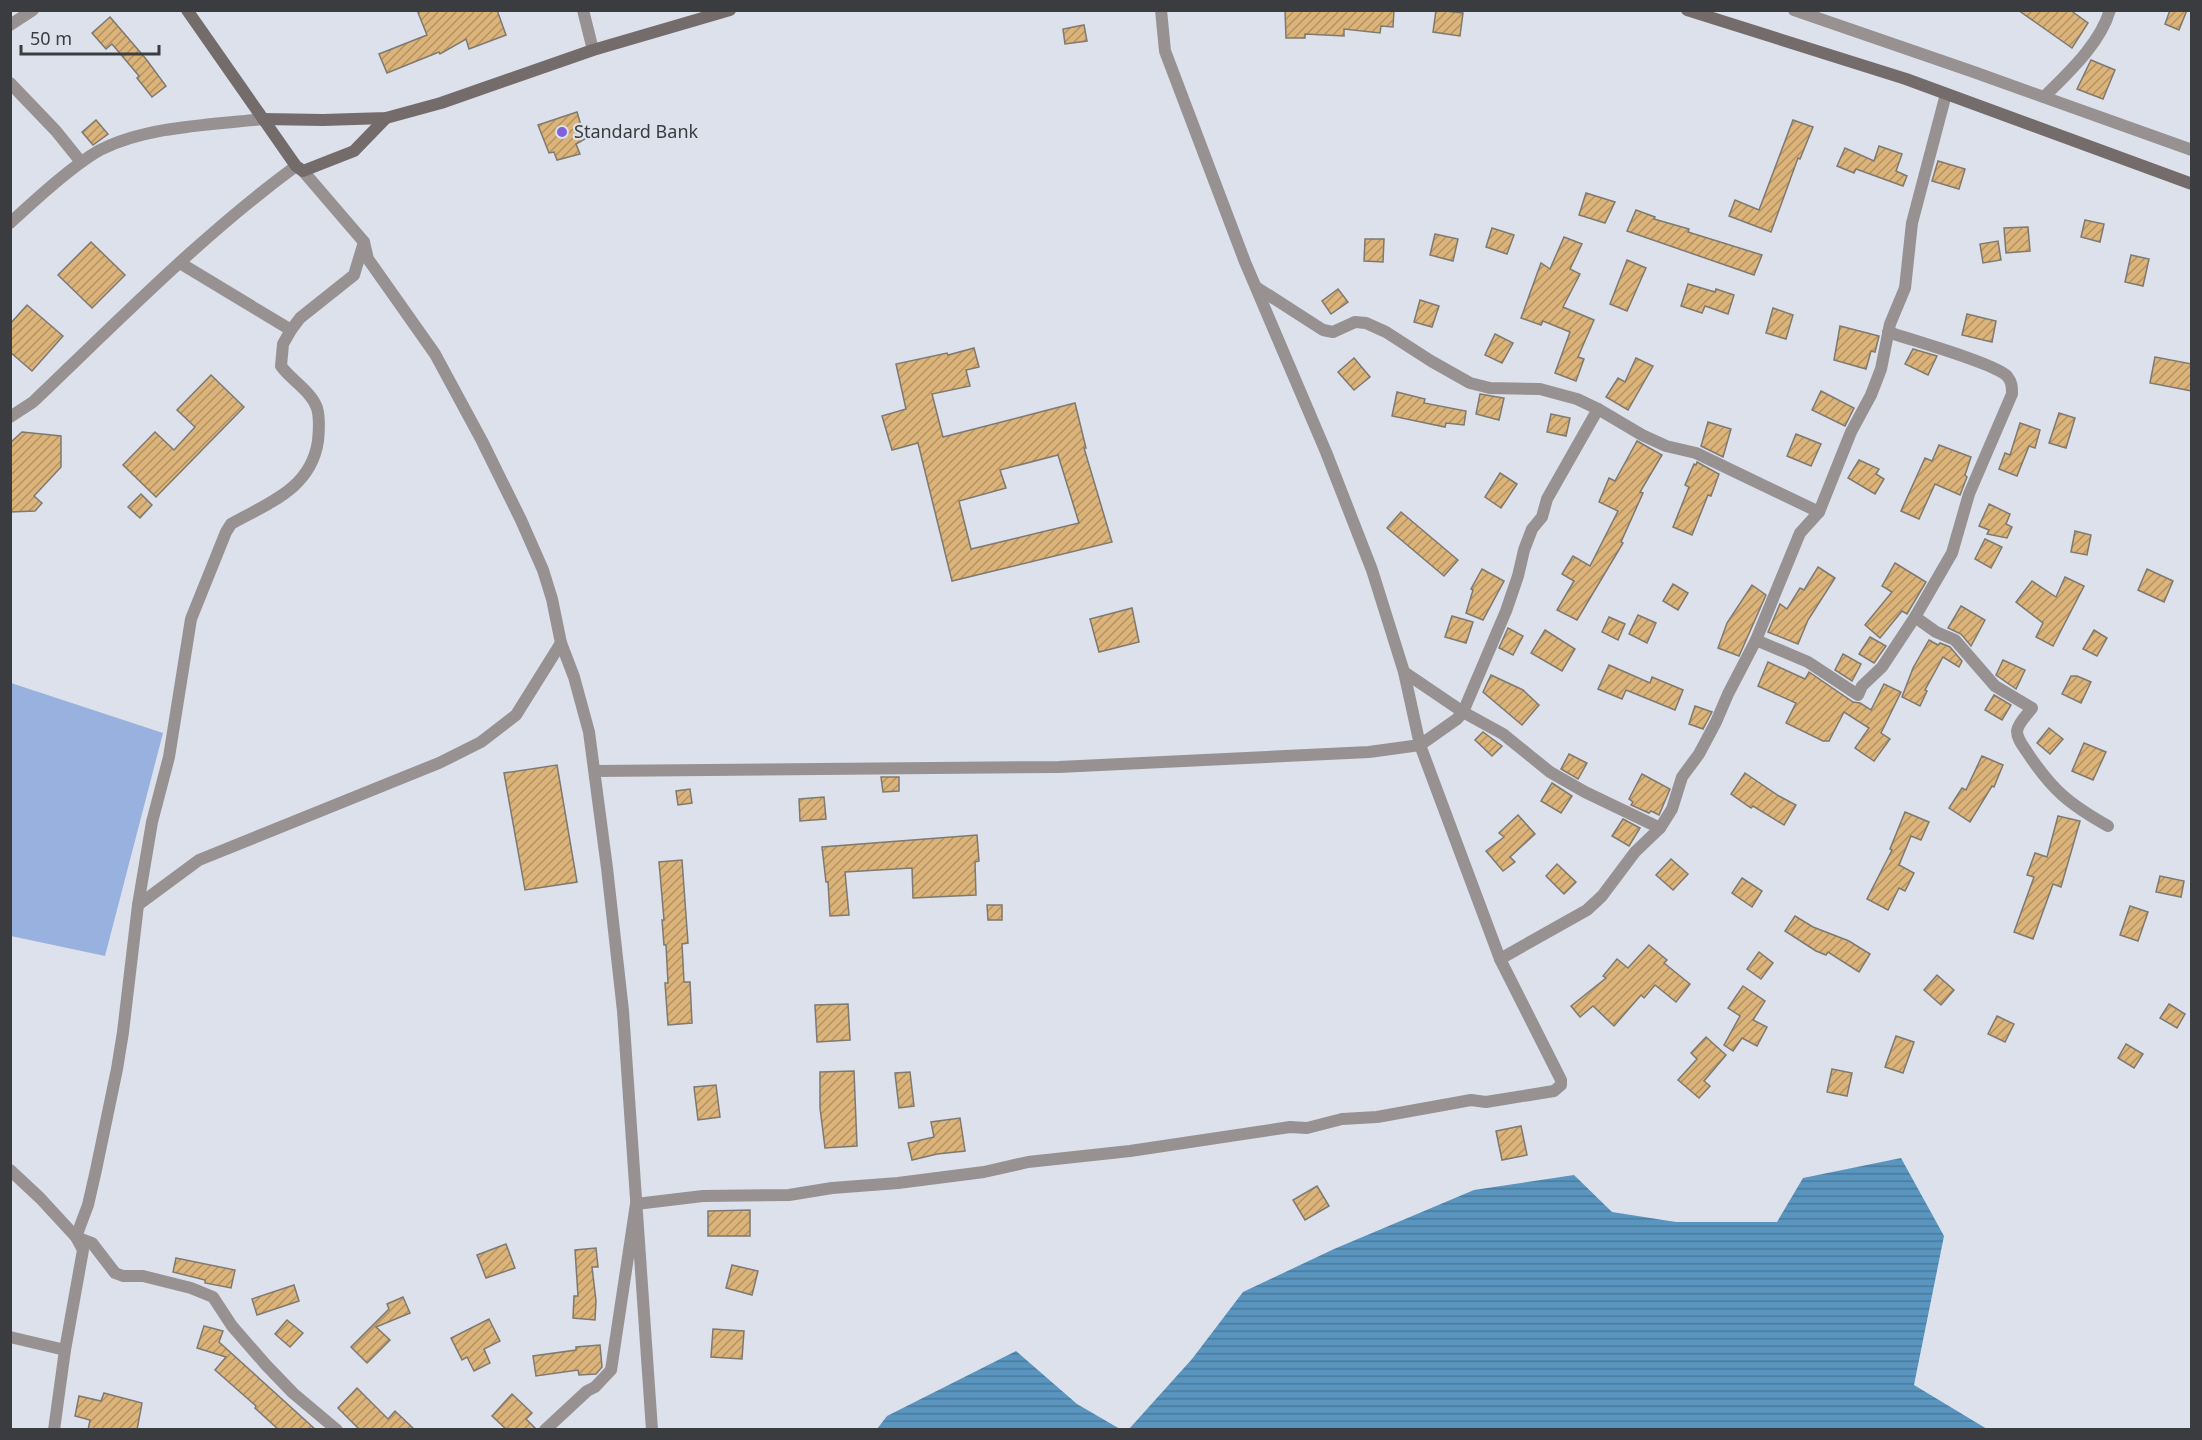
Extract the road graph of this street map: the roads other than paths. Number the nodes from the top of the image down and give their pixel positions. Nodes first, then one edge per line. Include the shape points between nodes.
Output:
1 (33, 10) edge
2 (187, 10) edge
3 (583, 10) edge
4 (729, 10) edge
5 (1161, 10) edge
6 (1687, 10) edge
7 (1794, 10) edge
8 (2110, 10) edge
9 (10, 25) edge
10 (594, 50) junction
11 (10, 83) edge
12 (1946, 94) junction
13 (2043, 97) junction
14 (386, 118) junction
15 (263, 119) junction
16 (2192, 150) edge
17 (81, 162) junction
18 (299, 169) junction
19 (2192, 184) edge
20 (10, 223) edge
21 (364, 242) junction
22 (180, 263) junction
23 (1256, 287) junction
24 (291, 330) junction
25 (1888, 332) junction
26 (1598, 409) junction
27 (10, 417) edge
28 (1819, 512) junction
29 (1915, 617) junction
30 (1756, 640) junction
31 (561, 643) junction
32 (1404, 672) junction
33 (1463, 712) junction
34 (1420, 746) junction
35 (595, 771) junction
36 (2108, 826) dead end
37 (1660, 828) junction
38 (138, 905) junction
39 (1500, 959) junction
40 (10, 1170) edge
41 (636, 1204) junction
42 (76, 1237) junction
43 (10, 1337) edge
44 (65, 1350) junction
45 (54, 1430) edge
46 (337, 1430) edge
47 (545, 1430) edge
48 (652, 1430) edge

1 - 9 street
2 - 15 main road
3 - 10 street
4 - 10 main road
5 - 23 street via 1165,51
6 - 12 main road
7 - 13 street
8 - 13 street via 2093,42
10 - 14 main road
11 - 17 street
12 - 19 main road
12 - 25 street via 1912,223 1905,288
13 - 16 street
14 - 15 main road
14 - 18 main road via 354,151
15 - 17 street via 165,130 122,141
15 - 18 main road
17 - 20 street
18 - 21 street
18 - 22 street via 253,198
21 - 24 street via 354,275 300,318
21 - 31 street via 368,259 435,354 482,441 543,570
22 - 24 street
22 - 27 street via 33,402
23 - 26 street via 1328,332 1355,322 1366,323 1470,383 1490,388 1540,389
23 - 32 street via 1368,560
24 - 38 street via 283,344 280,366 317,408 320,428 316,450 306,475 293,488 231,524 191,619 169,757 152,822
25 - 28 street via 1881,369
25 - 29 street via 1989,366 2006,374 2012,382 2012,394 1969,494 1952,553
26 - 28 street via 1642,435 1696,453
26 - 33 street via 1532,529 1506,611
28 - 30 street via 1800,533
29 - 30 street via 1858,695 1808,662
29 - 36 street via 1955,640 1995,686 2031,708 2017,732 2020,742 2065,799
30 - 37 street
31 - 35 street via 589,732
31 - 38 street via 516,715 481,742 439,763 199,860
32 - 33 street
32 - 34 street
33 - 34 street
33 - 37 street via 1503,734 1559,777
34 - 35 street via 1282,758 1059,767
34 - 39 street
35 - 41 street via 622,1011
37 - 39 street via 1587,910
38 - 42 street via 117,1069 88,1205
39 - 41 street via 1561,1080 1554,1091 898,1183 789,1195 703,1196
40 - 42 street
41 - 47 street via 611,1370
41 - 48 street
42 - 44 street via 83,1250
42 - 46 street via 92,1243 119,1275 143,1276 213,1298 266,1365
43 - 44 street
44 - 45 street

